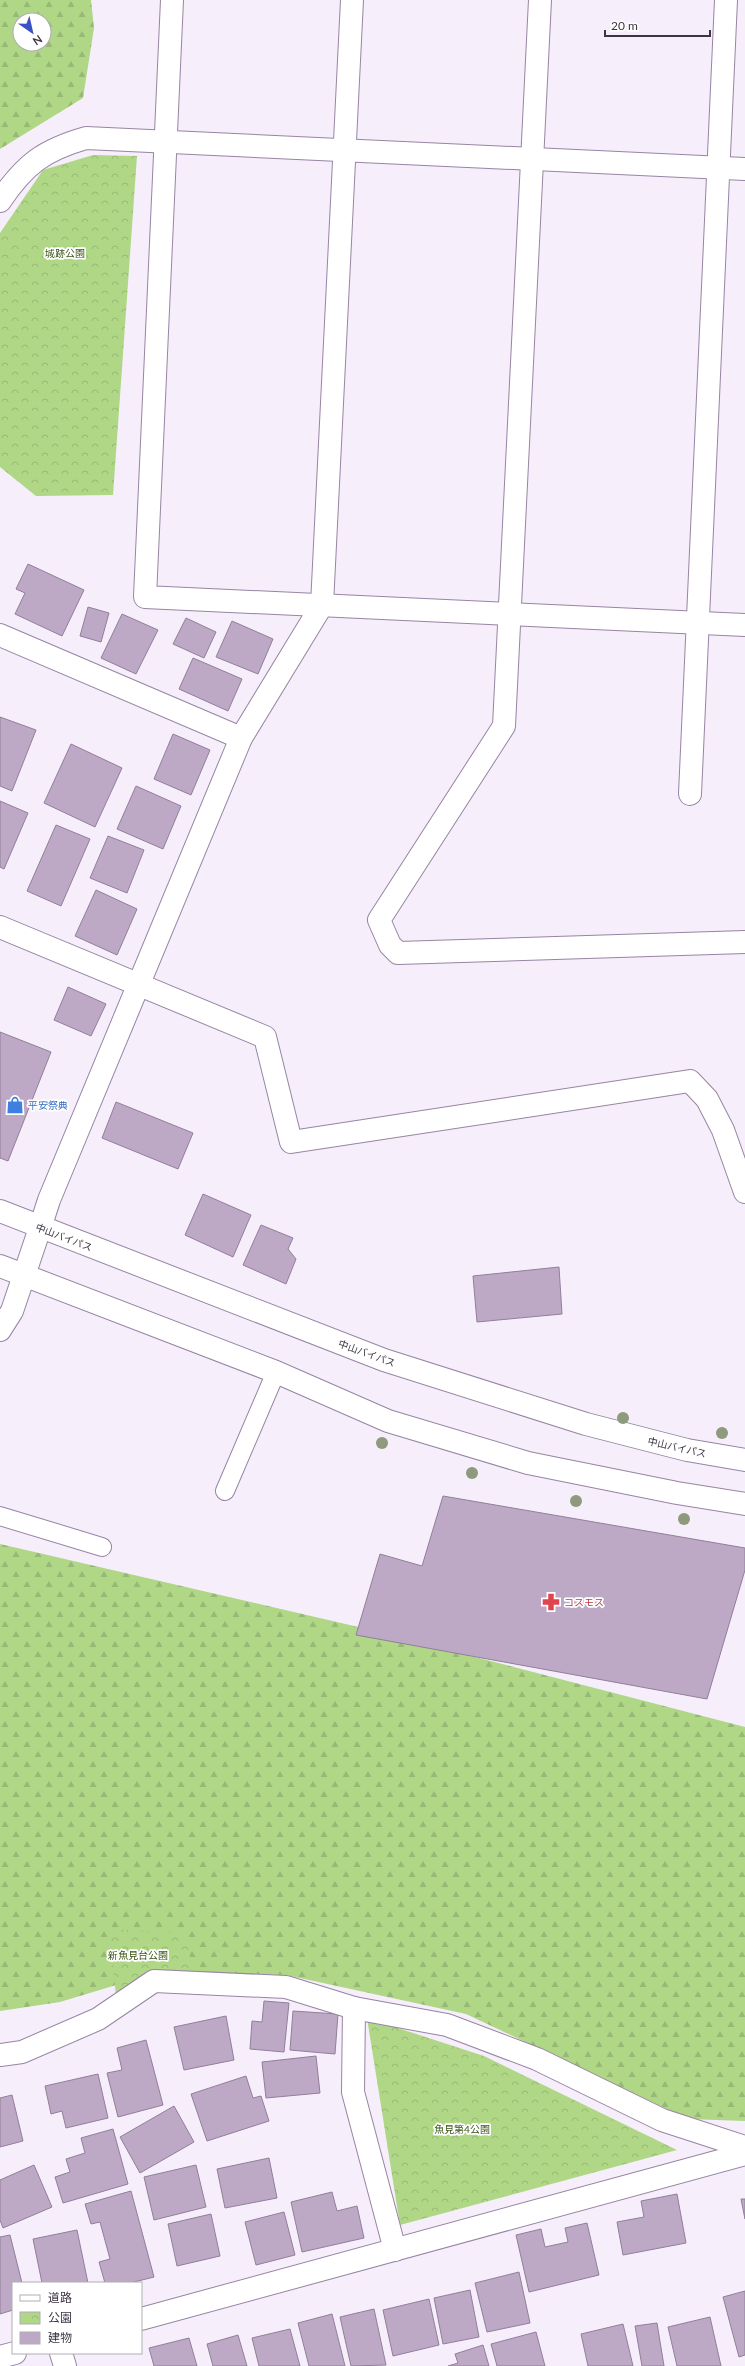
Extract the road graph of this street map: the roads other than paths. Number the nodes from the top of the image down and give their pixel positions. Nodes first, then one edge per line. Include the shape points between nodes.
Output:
1 (172, 0) edge
2 (352, 0) edge
3 (540, 0) edge
4 (726, 0) edge
5 (166, 142) junction
6 (344, 151) junction
7 (532, 159) junction
8 (718, 168) junction
9 (745, 169) edge
10 (0, 201) edge
11 (322, 606) junction
12 (510, 614) junction
13 (698, 622) junction
14 (745, 625) edge
15 (0, 635) edge
16 (241, 738) junction
17 (690, 794) dead end
18 (0, 927) edge
19 (745, 942) edge
20 (138, 984) junction
21 (745, 1192) edge
22 (0, 1211) edge
23 (40, 1228) junction
24 (0, 1266) edge
25 (24, 1276) junction
26 (0, 1330) edge
27 (276, 1372) junction
28 (745, 1460) edge
29 (224, 1491) dead end
30 (745, 1504) edge
31 (0, 1516) edge
32 (102, 1547) dead end
33 (354, 2008) junction
34 (0, 2055) edge
35 (745, 2148) edge
36 (745, 2154) edge
37 (395, 2250) junction
38 (142, 2319) edge
39 (12, 2354) edge
40 (61, 2354) edge
41 (0, 2357) edge
42 (64, 2366) edge

1 - 5 street
2 - 6 street
3 - 7 street
4 - 8 street
5 - 6 street
5 - 10 street via 86,138 57,146 28,166
5 - 11 street via 145,597
6 - 7 street
6 - 11 street
7 - 8 street
7 - 12 street
8 - 9 street
8 - 13 street
11 - 12 street
11 - 16 street
12 - 13 street
12 - 19 street via 504,726 379,920 390,945 398,953
13 - 14 street
13 - 17 street
15 - 16 street
16 - 20 street
18 - 20 street
20 - 21 street via 265,1037 291,1142 690,1082 707,1099 723,1130
20 - 23 street via 49,1200
22 - 23 street, 中山バイパス
23 - 25 street
23 - 28 street, 中山バイパス via 384,1360 586,1424 687,1450
24 - 25 street
25 - 26 street via 12,1311
25 - 27 street
27 - 29 lane
27 - 30 street via 388,1421 528,1463
31 - 32 lane
33 - 34 street via 286,1987 154,1981 98,2019 22,2052
33 - 35 street via 447,2025 537,2059 662,2120
33 - 37 street via 353,2092
36 - 37 street
37 - 38 street
39 - 41 street
40 - 42 street

